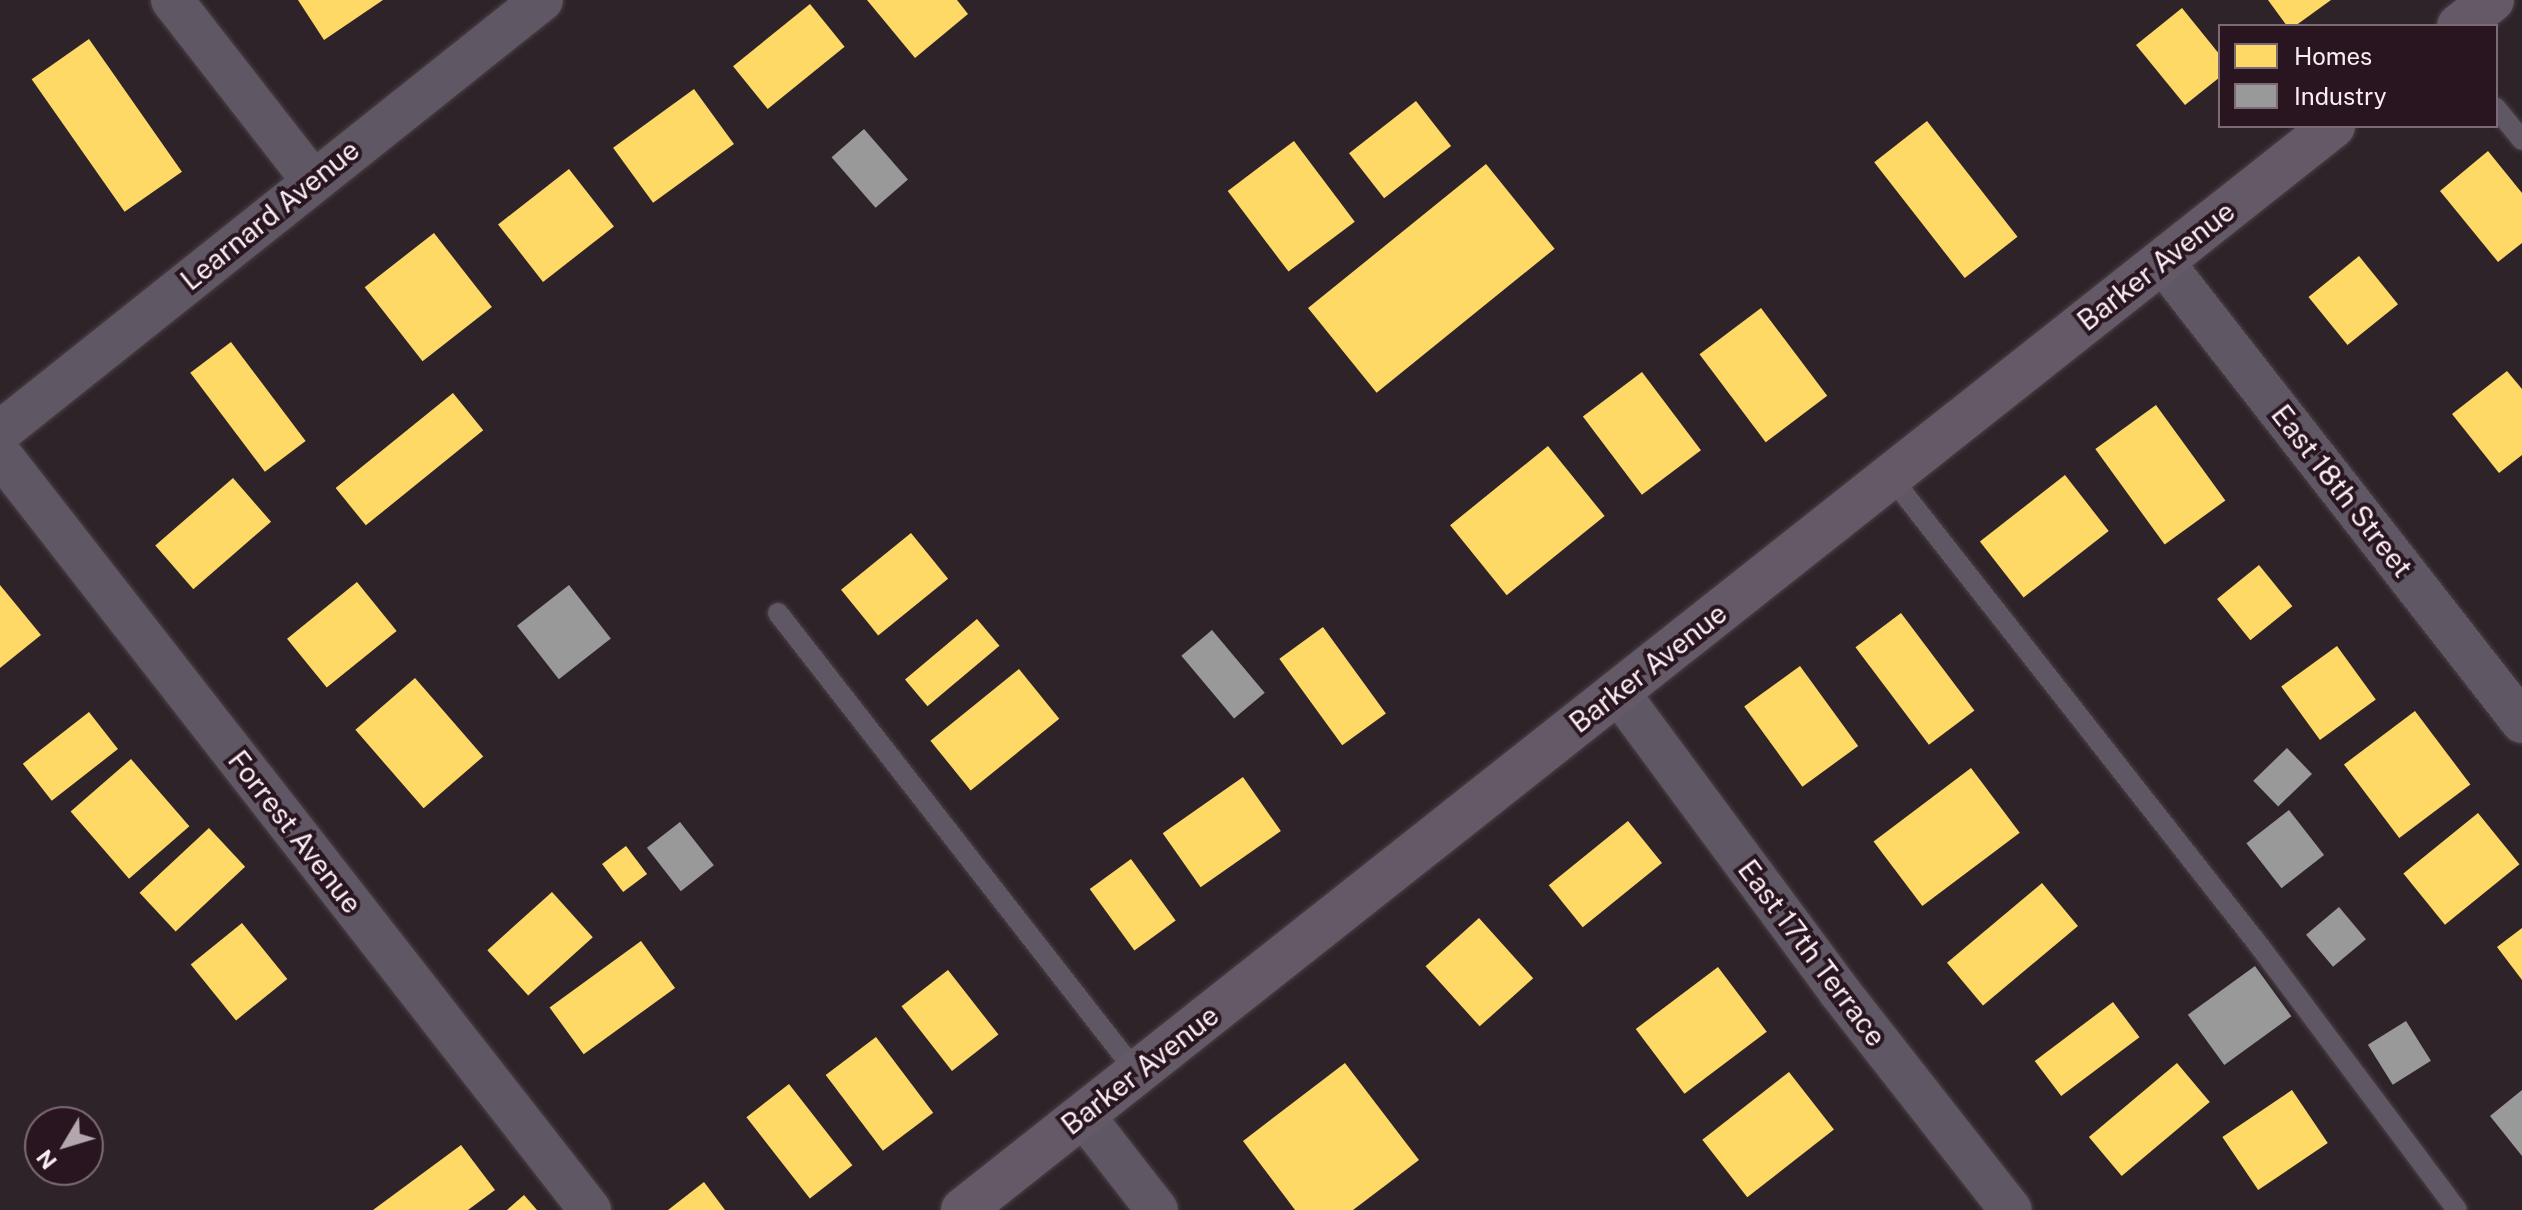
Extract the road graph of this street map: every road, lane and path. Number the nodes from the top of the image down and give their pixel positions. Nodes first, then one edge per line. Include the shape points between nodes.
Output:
1 (172, 0) edge
2 (542, 0) edge
3 (2492, 0) edge
4 (2462, 24) edge
5 (2498, 110) edge
6 (2330, 128) edge
7 (2522, 140) edge
8 (313, 181) junction
9 (2162, 261) junction
10 (0, 432) edge
11 (0, 454) edge
12 (1890, 476) junction
13 (778, 613) dead end
14 (1618, 692) junction
15 (2522, 722) edge
16 (1137, 1073) junction
17 (1083, 1115) junction
18 (590, 1210) edge
19 (963, 1210) edge
20 (1157, 1210) edge
21 (2011, 1210) edge
22 (2457, 1210) edge

1 - 8 street
2 - 8 street, Learnard Avenue
3 - 4 street
5 - 7 lane
6 - 9 street, Barker Avenue
8 - 10 street, Learnard Avenue
9 - 12 street, Barker Avenue
9 - 15 street, East 18th Street
11 - 18 street, Forrest Avenue
12 - 14 street, Barker Avenue
12 - 22 lane via 2261,948
13 - 16 lane
14 - 16 street, Barker Avenue
14 - 21 street, East 17th Terrace via 1839,991
16 - 17 street, Barker Avenue
17 - 19 street, Barker Avenue
17 - 20 street

